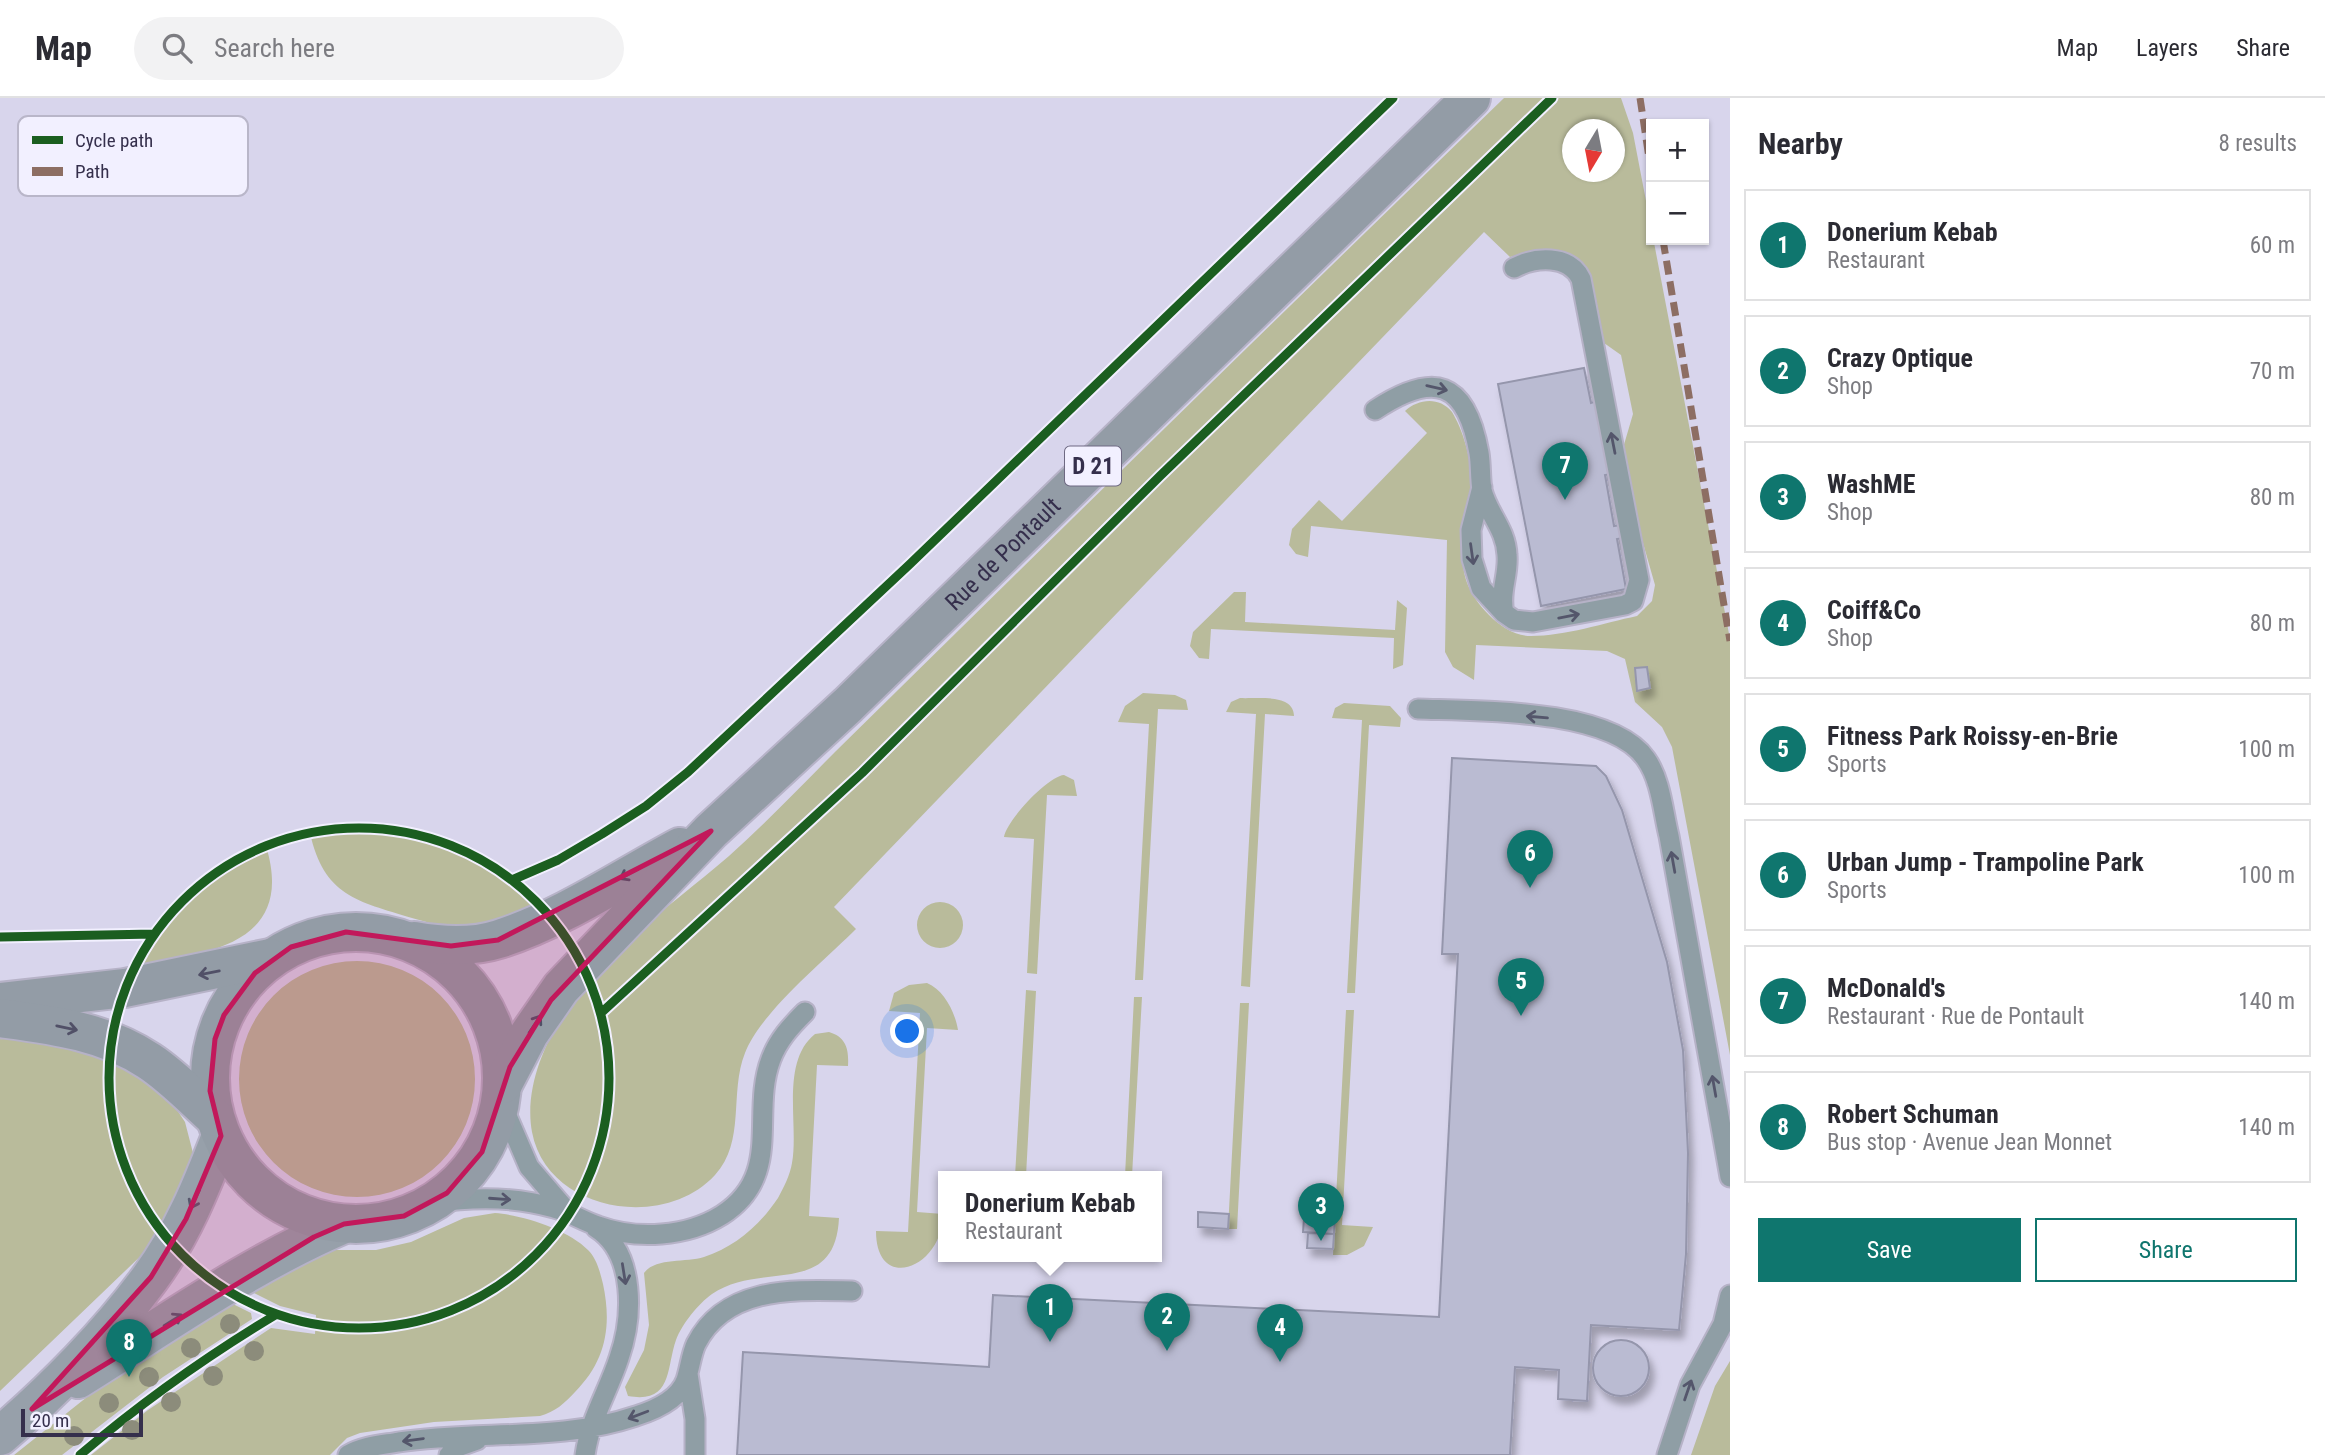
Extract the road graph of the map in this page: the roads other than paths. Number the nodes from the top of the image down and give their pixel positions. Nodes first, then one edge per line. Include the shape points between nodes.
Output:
1 (1471, 98) edge
2 (1514, 268) dead end
3 (1375, 410) dead end
4 (1482, 487) junction
5 (1504, 613) junction
6 (1418, 709) dead end
7 (711, 831) junction
8 (401, 939) junction
9 (275, 956) junction
10 (0, 1002) edge
11 (805, 1012) dead end
12 (0, 1018) edge
13 (502, 1093) junction
14 (218, 1126) junction
15 (1730, 1177) edge
16 (432, 1203) junction
17 (578, 1217) junction
18 (344, 1224) junction
19 (852, 1291) dead end
20 (1730, 1295) edge
21 (688, 1373) junction
22 (32, 1409) junction
23 (590, 1428) junction
24 (506, 1434) junction
25 (0, 1436) edge
26 (348, 1455) edge
27 (449, 1455) edge
28 (585, 1455) edge
29 (695, 1455) edge
30 (1667, 1455) edge

1 - 7 main road, Rue de Pontault / D 21 via 848,705
5 -> 2 lane via 1514,620 1533,622 1625,605 1635,597 1639,583 1581,279 1570,266 1552,260
3 -> 4 lane via 1426,385 1451,392 1464,409 1477,443
4 - 5 lane via 1506,543 1501,589
4 -> 5 lane via 1470,551 1481,588
15 -> 6 lane via 1669,836 1646,758 1614,732 1577,722
7 -> 8 main road, Rue de Pontault / D 21 via 498,940 451,946
13 -> 7 main road, Rue de Pontault / D 21 via 529,1034 561,988
8 - 9 main road, Rue de Pontault via 346,932 309,939
8 - 13 main road via 451,967 476,994 496,1038
9 -> 10 main road via 125,988
9 - 14 main road via 237,992 219,1027 210,1065
11 - 17 lane via 771,1058 765,1083 762,1156 740,1201 706,1223 670,1233 624,1233
12 -> 14 main road via 76,1030 125,1047 149,1061
13 - 16 main road via 491,1136 472,1168
13 - 17 lane via 529,1167
14 - 18 main road via 239,1166 277,1202 309,1217
14 -> 22 main road via 199,1192 151,1278
16 -> 17 lane via 505,1200
16 - 18 main road via 390,1221
17 -> 23 lane via 609,1237 618,1250 627,1301 619,1359
22 -> 18 main road via 223,1288
19 - 21 lane via 772,1293 738,1303 703,1332
30 -> 20 lane via 1690,1385 1723,1324
21 -> 23 lane via 680,1390 659,1406
21 - 29 lane
22 - 25 main road
23 - 24 lane
23 - 28 lane
24 -> 26 lane via 422,1439
24 - 27 lane via 470,1442

